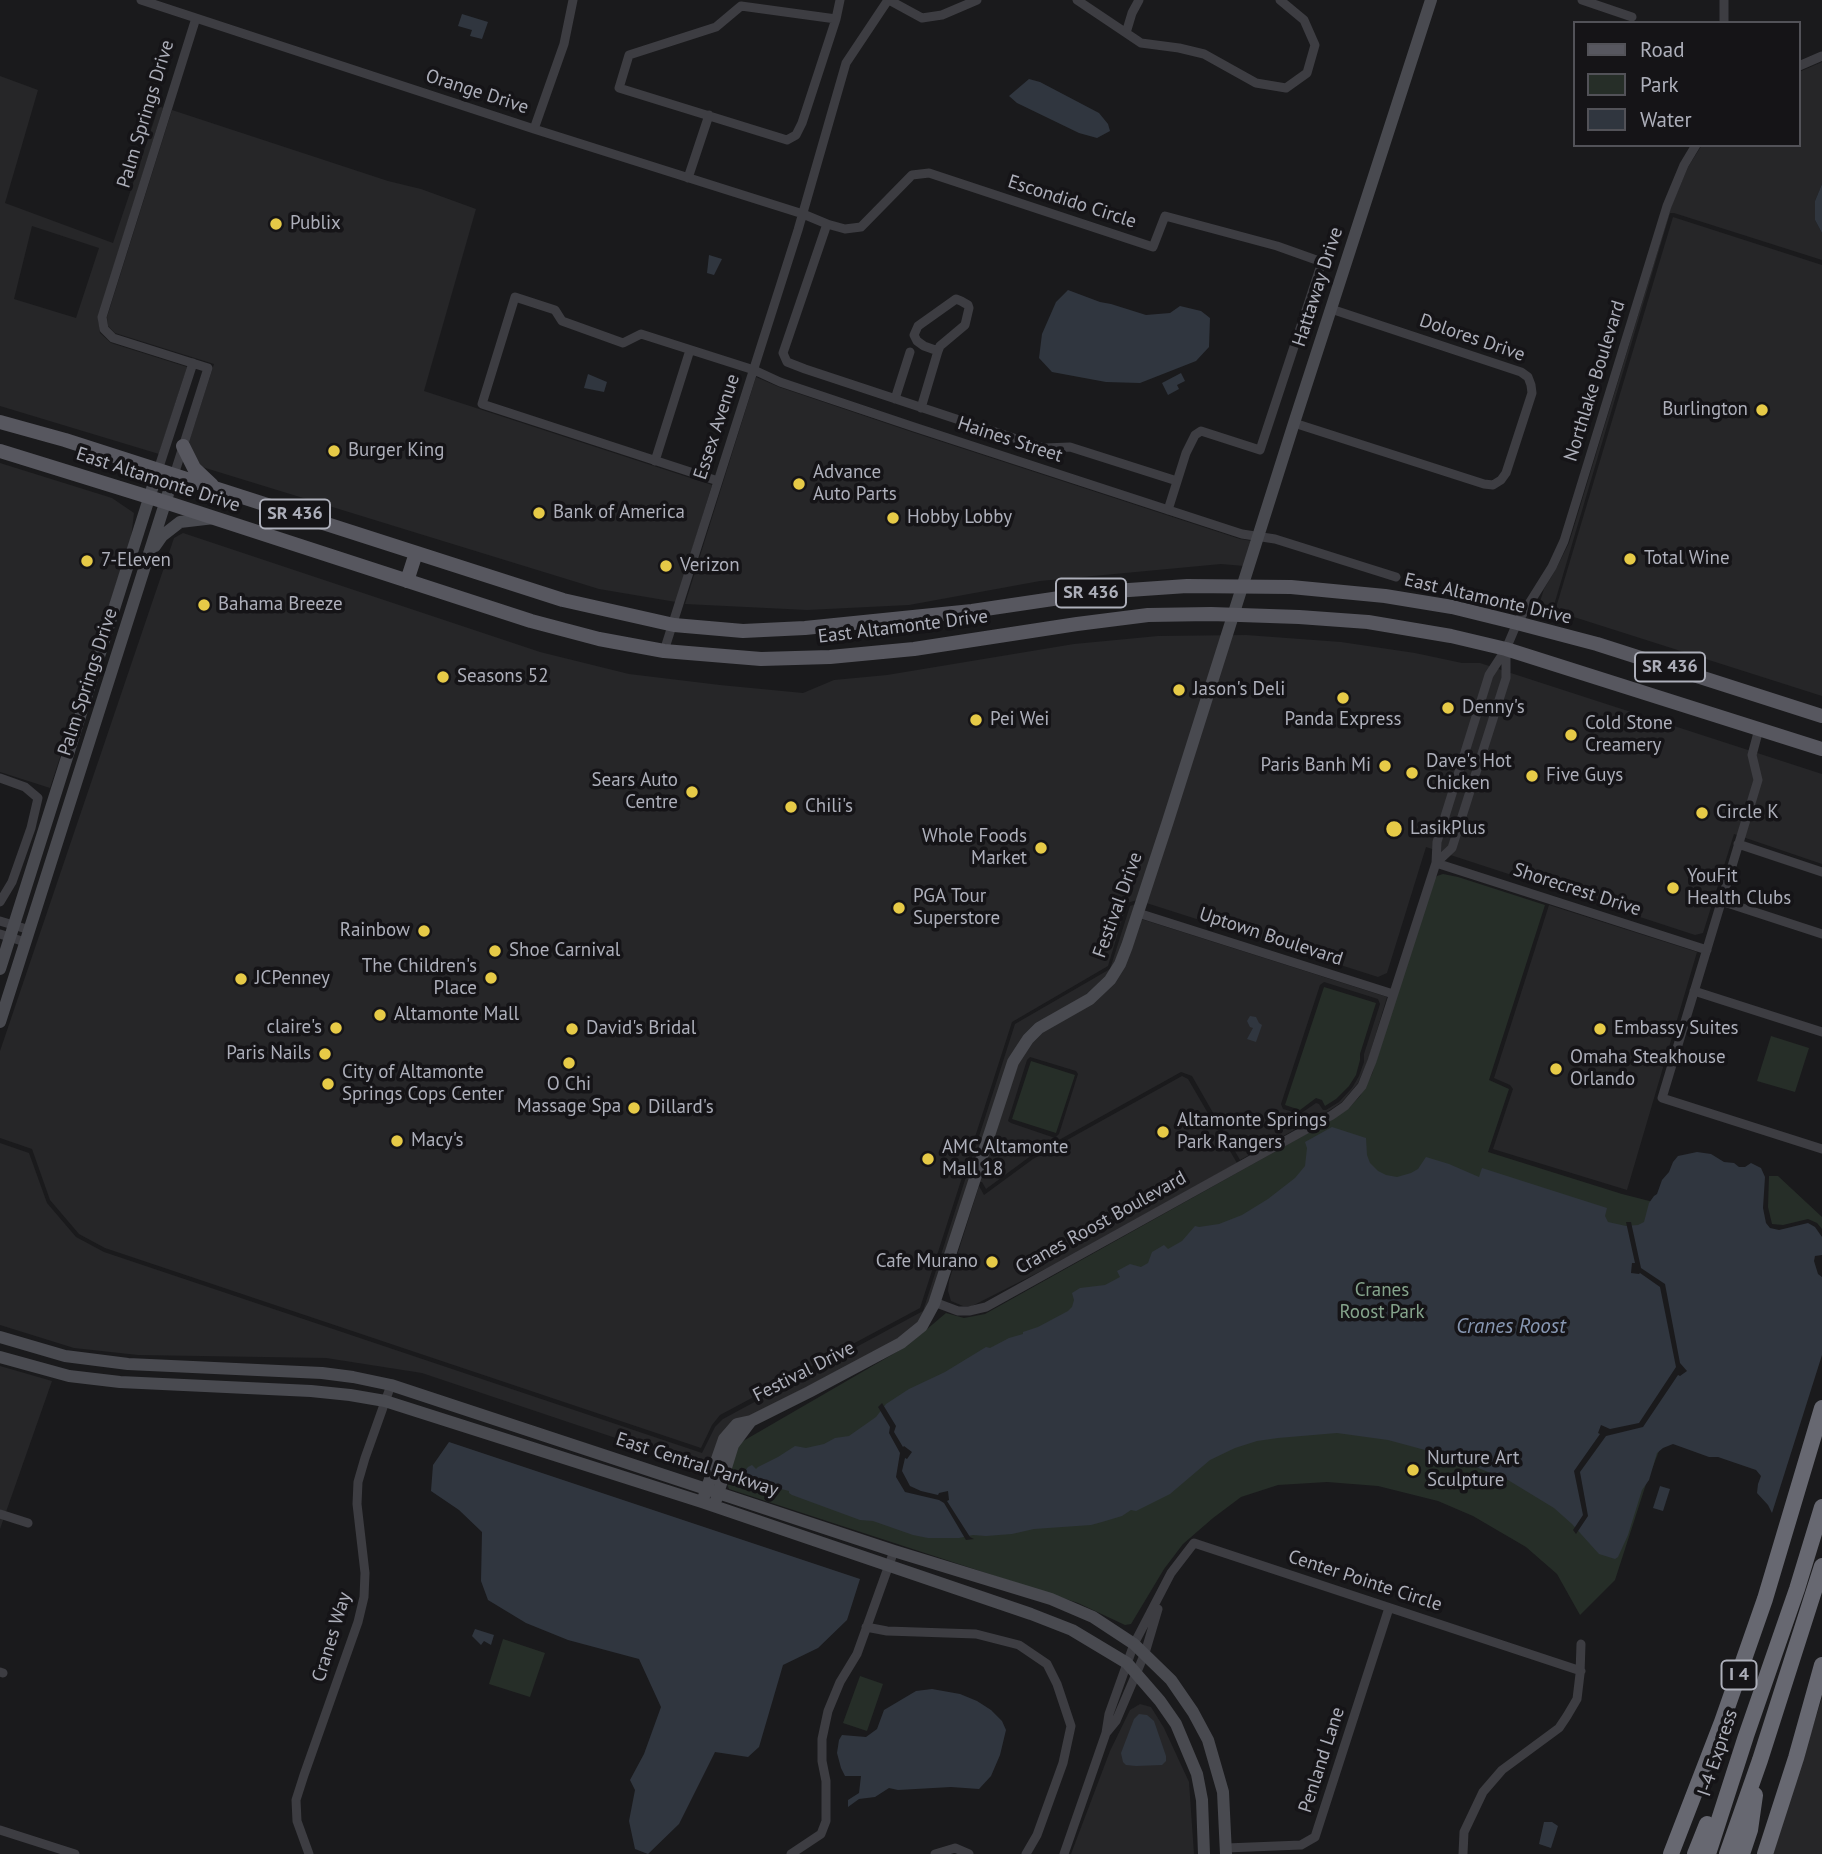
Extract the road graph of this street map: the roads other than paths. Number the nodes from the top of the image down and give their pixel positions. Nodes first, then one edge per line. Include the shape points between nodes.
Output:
1 (141, 0) edge
2 (573, 0) edge
3 (840, 0) edge
4 (889, 0) edge
5 (977, 0) edge
6 (1077, 0) edge
7 (1139, 0) edge
8 (1280, 0) edge
9 (1431, 0) edge
10 (1582, 0) edge
11 (1724, 0) edge
12 (741, 3) edge
13 (1633, 17) dead end
14 (196, 18) junction
15 (836, 19) junction
16 (1724, 21) edge
17 (1126, 33) junction
18 (1822, 56) edge
19 (1801, 65) edge
20 (709, 115) junction
21 (534, 129) junction
22 (1695, 147) edge
23 (688, 178) junction
24 (803, 214) junction
25 (827, 224) junction
26 (1331, 309) junction
27 (690, 350) junction
28 (938, 351) junction
29 (910, 352) dead end
30 (193, 363) junction
31 (754, 370) junction
32 (895, 399) junction
33 (921, 408) junction
34 (0, 422) edge
35 (1294, 423) junction
36 (183, 446) junction
37 (0, 451) edge
38 (655, 461) junction
39 (158, 470) junction
40 (174, 475) junction
41 (718, 481) junction
42 (1177, 481) junction
43 (216, 489) junction
44 (150, 498) junction
45 (165, 502) junction
46 (1168, 510) junction
47 (214, 518) junction
48 (1258, 537) junction
49 (416, 553) junction
50 (147, 558) junction
51 (1396, 577) dead end
52 (407, 581) junction
53 (1243, 586) junction
54 (1235, 614) junction
55 (1517, 623) junction
56 (674, 625) junction
57 (1506, 649) junction
58 (664, 651) junction
59 (1822, 716) edge
60 (1759, 729) junction
61 (1822, 749) edge
62 (0, 778) edge
63 (1738, 844) junction
64 (1436, 863) junction
65 (1822, 872) edge
66 (1721, 901) junction
67 (0, 902) edge
68 (1138, 913) junction
69 (0, 921) edge
70 (8, 932) edge
71 (1822, 934) edge
72 (27, 936) junction
73 (1707, 950) junction
74 (0, 969) edge
75 (1694, 991) junction
76 (1393, 994) junction
77 (0, 1023) edge
78 (1822, 1032) edge
79 (1822, 1149) edge
80 (934, 1302) junction
81 (0, 1337) edge
82 (0, 1357) edge
83 (391, 1385) junction
84 (385, 1401) junction
85 (1822, 1408) edge
86 (1822, 1423) edge
87 (712, 1490) junction
88 (1798, 1493) junction
89 (708, 1504) junction
90 (1822, 1507) edge
91 (0, 1514) edge
92 (28, 1523) dead end
93 (894, 1551) junction
94 (888, 1566) junction
95 (1822, 1566) edge
96 (1162, 1593) junction
97 (1389, 1608) junction
98 (866, 1627) junction
99 (1581, 1643) dead end
100 (1134, 1644) junction
101 (1145, 1653) junction
102 (1127, 1664) junction
103 (1822, 1665) edge
104 (1581, 1671) junction
105 (1136, 1673) junction
106 (1106, 1733) junction
107 (1746, 1735) junction
108 (1760, 1760) junction
109 (0, 1830) edge
110 (1226, 1851) edge
111 (75, 1854) edge
112 (309, 1854) edge
113 (791, 1854) edge
114 (935, 1854) edge
115 (969, 1854) edge
116 (1026, 1854) edge
117 (1064, 1854) edge
118 (1204, 1854) edge
119 (1463, 1854) edge
120 (1671, 1854) edge
121 (1695, 1854) edge
122 (1708, 1854) edge
123 (1727, 1854) edge
124 (1742, 1854) edge
125 (1765, 1854) edge

1 - 14 street, Orange Drive
2 - 21 street via 564,44
3 - 15 street
4 - 5 street via 922,18
4 - 24 street, Essex Avenue via 846,63
6 - 17 street
7 - 17 street
8 - 17 street via 1304,20 1315,45 1307,73 1286,88 1256,83 1204,54 1140,43
9 - 26 main road, Hattaway Drive
10 - 13 street
11 - 16 street
12 - 15 street
12 - 20 street via 716,27 629,55 619,88
14 - 21 street, Orange Drive
14 - 30 street, Palm Springs Drive via 103,317 104,329 113,338
15 - 20 street via 796,135 787,140
18 - 19 street
20 - 23 street
21 - 23 street, Orange Drive
22 - 55 street, Northlake Boulevard via 1667,206 1564,541
23 - 24 street, Orange Drive
24 - 25 street, Escondido Circle
24 - 31 street, Essex Avenue
25 - 32 street via 783,353 787,362
25 - 42 street, Escondido Circle via 861,227 912,175 929,173 1153,247 1165,216 1321,262 1260,450 1201,431 1186,453
26 - 35 main road, Hattaway Drive
26 - 35 street, Dolores Drive via 1528,377 1532,393 1507,473 1493,485 1484,484
27 - 31 street, Haines Street
27 - 38 street
27 - 38 street, Haines Street via 641,334 624,343 562,321 555,310 515,297 482,404
28 - 28 street via 965,325 968,304 957,299 918,326 917,341
28 - 33 street
29 - 32 street
30 - 36 street, Palm Springs Drive via 208,368
30 - 39 street, Palm Springs Drive
31 - 41 street, Essex Avenue
31 - 46 street, Haines Street
32 - 33 street
33 - 42 street via 1044,448 1070,447
34 - 39 main road, SR 436
35 - 48 main road, Hattaway Drive
36 - 40 street, Palm Springs Drive
36 - 43 main road via 194,468
37 - 44 main road, East Altamonte Drive / SR 436
38 - 41 street
39 - 40 main road, SR 436
39 - 44 main road, Palm Springs Drive
40 - 43 main road, SR 436
40 - 45 main road, Palm Springs Drive
41 - 56 street, Essex Avenue
42 - 46 street, Escondido Circle
43 - 49 main road, SR 436
44 - 45 main road, East Altamonte Drive / SR 436
44 - 70 main road, Palm Springs Drive
45 - 47 main road, East Altamonte Drive / SR 436
45 - 50 main road, Palm Springs Drive
46 - 48 street, Haines Street
47 - 50 main road via 180,522 162,536
47 - 52 main road, East Altamonte Drive / SR 436
48 - 51 street, Haines Street
48 - 53 main road, Hattaway Drive
49 - 52 main road
49 - 56 main road, SR 436 via 563,600
50 - 72 main road, Palm Springs Drive
52 - 58 main road, East Altamonte Drive / SR 436 via 531,621
53 - 54 main road, Festival Drive
53 - 55 main road, East Altamonte Drive / SR 436 via 1385,596
53 - 56 main road, East Altamonte Drive / SR 436 via 1100,592 805,628 743,631
54 - 57 main road, East Altamonte Drive / SR 436 via 1368,622
54 - 58 main road, East Altamonte Drive / SR 436 via 1148,615 830,657 761,659
54 - 68 main road, Festival Drive
55 - 57 street, Cranes Roost Boulevard
55 - 59 main road, East Altamonte Drive / SR 436
56 - 58 street, Essex Avenue
57 - 60 main road, East Altamonte Drive / SR 436
57 - 64 street, Cranes Roost Boulevard via 1489,675 1437,842
57 - 64 street, Cranes Roost Boulevard via 1506,678 1452,848
60 - 61 main road, East Altamonte Drive / SR 436
60 - 63 street via 1752,755 1758,780
62 - 67 street via 25,787 38,798 12,882
63 - 65 street
63 - 66 street
64 - 73 street, Shorecrest Drive
64 - 76 street, Cranes Roost Boulevard
66 - 71 street
66 - 73 street
68 - 76 street, Uptown Boulevard
68 - 80 main road, Festival Drive via 1110,980 1090,999 1039,1028 1013,1062
69 - 70 street
70 - 72 street
70 - 74 main road, Palm Springs Drive
72 - 77 main road, Palm Springs Drive
73 - 75 street
75 - 78 street
75 - 79 street via 1662,1098
76 - 80 street, Cranes Roost Boulevard via 1362,1086 1332,1115 986,1307 958,1311
80 - 87 main road, Festival Drive via 922,1326 901,1343 751,1421 737,1424 724,1439
81 - 83 main road, East Central Parkway via 65,1356 128,1364 321,1373
82 - 84 main road, East Central Parkway via 107,1381 311,1391
83 - 84 street, Cranes Way
83 - 87 main road, East Central Parkway
84 - 89 main road, East Central Parkway
84 - 112 street, Cranes Way via 358,1482 364,1597 296,1800 297,1821
85 - 88 highway
86 - 88 highway, I 4
87 - 89 main road, Festival Drive
87 - 93 main road, East Central Parkway
88 - 120 highway, I 4 via 1722,1722
89 - 94 main road, East Central Parkway
90 - 107 highway, I-4 Express
91 - 92 street
93 - 94 street
93 - 100 main road, East Central Parkway via 1051,1599 1093,1617
94 - 98 street
94 - 102 main road, East Central Parkway via 1072,1630
95 - 108 highway
96 - 97 street, Center Pointe Circle via 1194,1544
96 - 100 street, Center Pointe Circle
96 - 101 street, Center Pointe Circle
97 - 104 street, Center Pointe Circle
97 - 110 street, Penland Lane via 1315,1837 1301,1845
98 - 113 street via 828,1711 822,1739 827,1821 821,1834
98 - 116 street via 887,1632 976,1634 1019,1645 1046,1664 1071,1726 1063,1763
99 - 104 street
100 - 101 main road, East Central Parkway
100 - 102 street, Center Pointe Circle
101 - 105 street, Center Pointe Circle
101 - 110 main road, East Central Parkway via 1171,1680 1208,1740 1223,1792
102 - 105 main road, East Central Parkway
102 - 106 street, Center Pointe Circle
103 - 125 highway
104 - 119 street via 1577,1699 1559,1728 1502,1770 1483,1792 1464,1832
105 - 106 street, Center Pointe Circle
105 - 118 main road, East Central Parkway via 1176,1724 1188,1751 1202,1800
106 - 117 street
107 - 121 highway via 1730,1762
107 - 122 highway, I-4 Express
108 - 123 highway
108 - 124 highway
109 - 111 street
114 - 115 street via 955,1848

